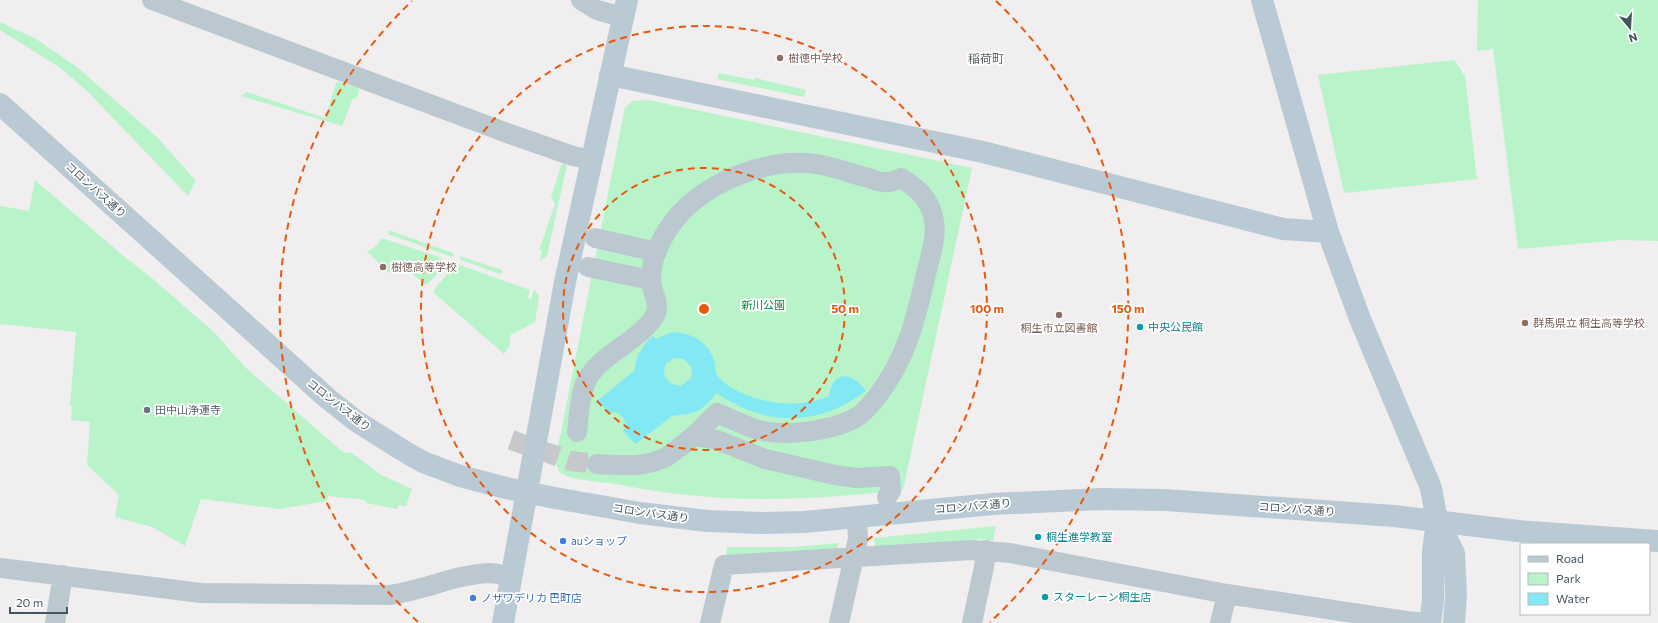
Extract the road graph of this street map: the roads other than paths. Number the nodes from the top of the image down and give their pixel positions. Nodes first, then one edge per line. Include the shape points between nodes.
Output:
1 (152, 0) edge
2 (581, 0) edge
3 (1262, 0) edge
4 (625, 9) edge
5 (610, 75) junction
6 (0, 104) edge
7 (592, 160) junction
8 (1328, 232) junction
9 (594, 238) dead end
10 (657, 252) junction
11 (588, 267) dead end
12 (651, 280) junction
13 (577, 432) dead end
14 (694, 436) junction
15 (597, 464) tunnel mouth
16 (528, 492) junction
17 (887, 497) dead end
18 (857, 518) junction
19 (1437, 521) junction
20 (1658, 541) edge
21 (986, 550) junction
22 (854, 556) junction
23 (0, 568) edge
24 (63, 575) junction
25 (512, 577) junction
26 (1227, 594) junction
27 (55, 623) edge
28 (503, 623) edge
29 (710, 623) edge
30 (839, 623) edge
31 (972, 623) edge
32 (1220, 623) edge
33 (1430, 623) edge
34 (1454, 623) edge

1 - 7 street via 506,132 573,156
2 - 4 street via 602,12
3 - 8 street
4 - 5 street
5 - 7 street
5 - 8 street via 984,152 1283,229
6 - 16 street, コロンバス通り via 327,398 356,421 407,453 440,469 473,480
7 - 16 street via 565,282
8 - 19 street via 1360,319 1428,478
9 - 10 street
10 - 12 street
10 - 14 street via 668,229 689,204 727,181 776,165 816,164 885,183 901,178 918,189 926,198 934,217 934,241 915,326 886,386 864,412 824,429 785,432 759,430 717,413
11 - 12 street
12 - 13 street via 657,303 655,316 645,328 596,368 585,384
14 - 15 street via 665,458 652,463 630,466
14 - 17 street via 717,440 765,459 834,475 857,478 890,476 891,491
16 - 18 street, コロンバス通り via 640,513 707,521 762,524
16 - 25 street
18 - 19 street, コロンバス通り via 993,504 1102,499 1172,500
18 - 22 street via 858,539
19 - 20 street, コロンバス通り via 1518,531
19 - 33 street
19 - 34 street via 1454,553
21 - 22 street
21 - 26 street
21 - 31 street
22 - 29 street via 724,565
22 - 30 street
23 - 24 street
24 - 25 street via 191,593 260,595 389,595 490,573
24 - 27 street
25 - 28 street
26 - 32 street
26 - 33 street

